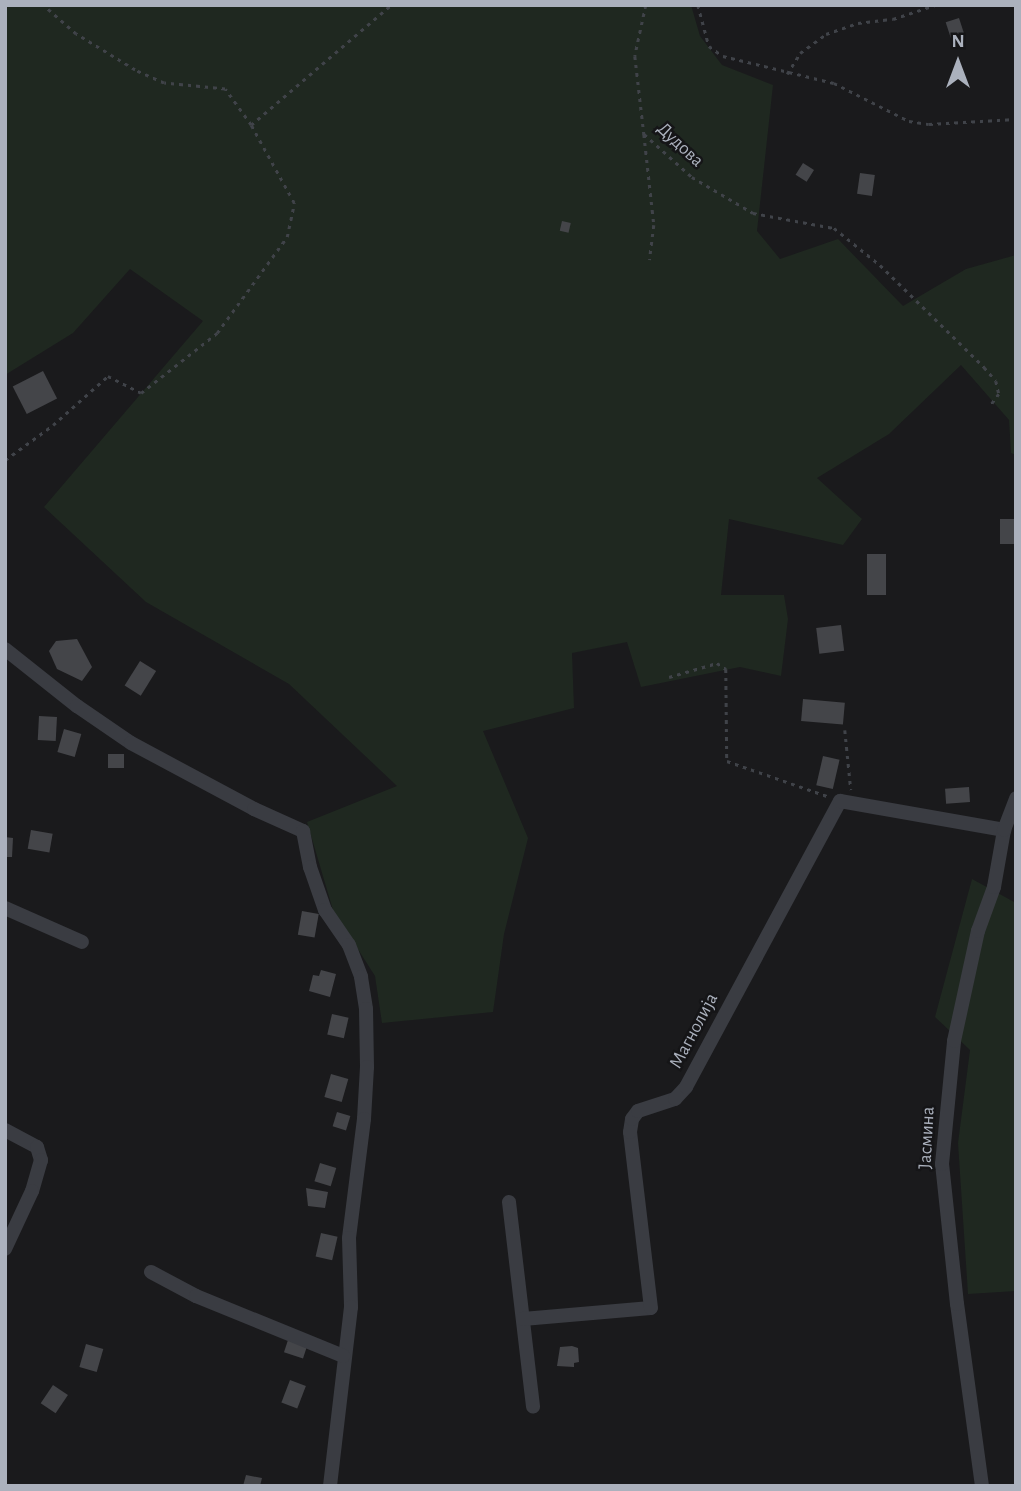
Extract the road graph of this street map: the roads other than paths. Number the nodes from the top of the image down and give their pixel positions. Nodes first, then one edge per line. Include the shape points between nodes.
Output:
1 (5, 649) edge
2 (1016, 798) edge
3 (1004, 830) junction
4 (5, 908) edge
5 (82, 942) dead end
6 (5, 1130) edge
7 (509, 1202) dead end
8 (5, 1249) edge
9 (151, 1272) dead end
10 (523, 1319) junction
11 (343, 1356) junction
12 (533, 1407) dead end
13 (330, 1486) edge
14 (982, 1486) edge

1 - 11 street via 131,743 303,831 325,910 349,945 361,977 366,1009 365,1106 349,1238 351,1307
2 - 3 street, Јасмина
3 - 10 street, Магнолија via 846,803 687,1087 675,1099 638,1111 632,1119 651,1308
3 - 14 street, Јасмина via 954,1041 942,1164
4 - 5 street
6 - 8 street via 37,1147 41,1160
7 - 10 street
9 - 11 street via 196,1296
10 - 12 street
11 - 13 street

